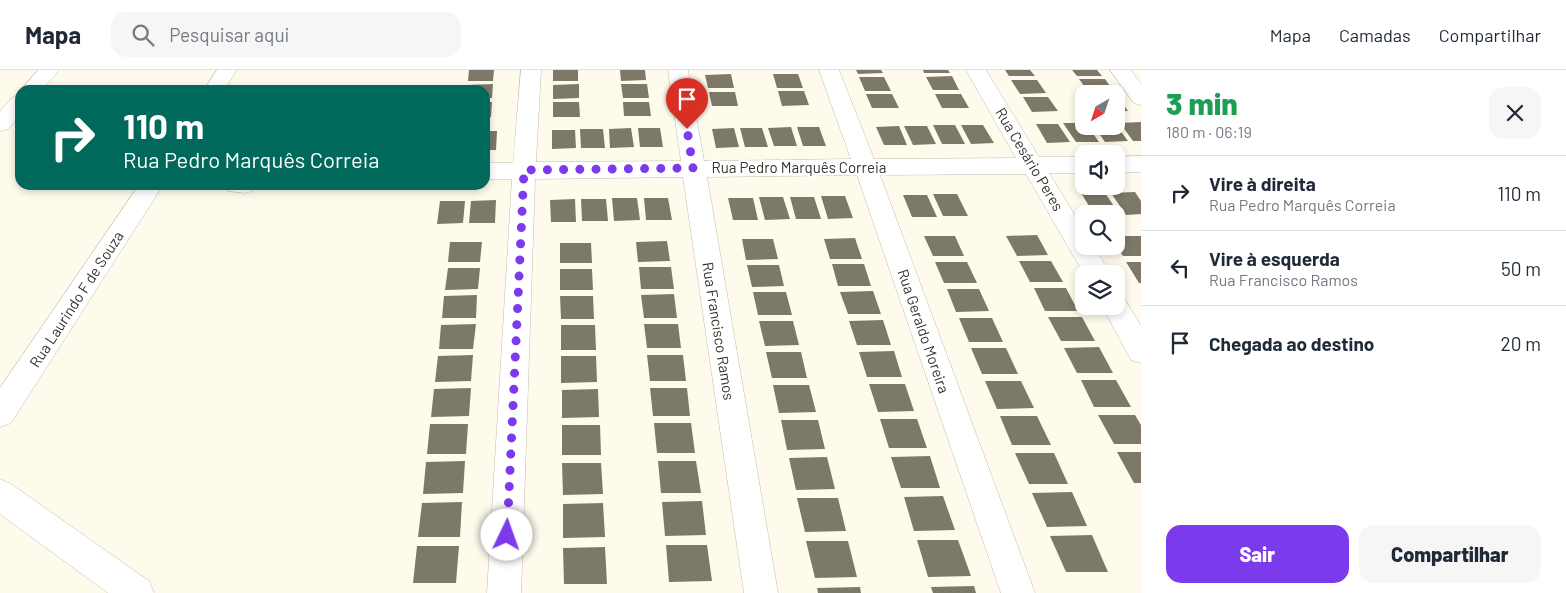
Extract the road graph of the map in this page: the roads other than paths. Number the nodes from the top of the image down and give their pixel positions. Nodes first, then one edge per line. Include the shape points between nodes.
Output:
1 (49, 70) edge
2 (227, 70) edge
3 (531, 70) edge
4 (678, 70) edge
5 (829, 70) edge
6 (976, 70) edge
7 (1120, 70) edge
8 (35, 85) edge
9 (217, 85) edge
10 (1141, 98) edge
11 (15, 108) edge
12 (0, 124) edge
13 (1125, 164) edge
14 (1141, 164) edge
15 (1034, 165) junction
16 (1075, 165) edge
17 (866, 166) junction
18 (693, 168) junction
19 (524, 170) junction
20 (490, 171) edge
21 (148, 190) edge
22 (1092, 265) edge
23 (1121, 315) edge
24 (1141, 351) edge
25 (0, 414) edge
26 (0, 495) edge
27 (137, 593) edge
28 (504, 593) edge
29 (761, 593) edge
30 (1018, 593) edge

1 - 8 street
2 - 9 street
3 - 19 street
4 - 18 street, Rua Francisco Ramos
5 - 17 street, Rua Geraldo Moreira
6 - 15 street, Rua Cesário Peres
7 - 10 street
11 - 12 street
13 - 14 street
15 - 16 street, Rua Pedro Marquês Correia
15 - 17 street, Rua Pedro Marquês Correia
15 - 22 street, Rua Cesário Peres
17 - 18 street, Rua Pedro Marquês Correia
17 - 30 street, Rua Geraldo Moreira
18 - 19 street, Rua Pedro Marquês Correia
18 - 29 street, Rua Francisco Ramos
19 - 20 street, Rua Pedro Marquês Correia
19 - 28 street
21 - 25 street, Rua Laurindo F de Souza
23 - 24 street
26 - 27 street

